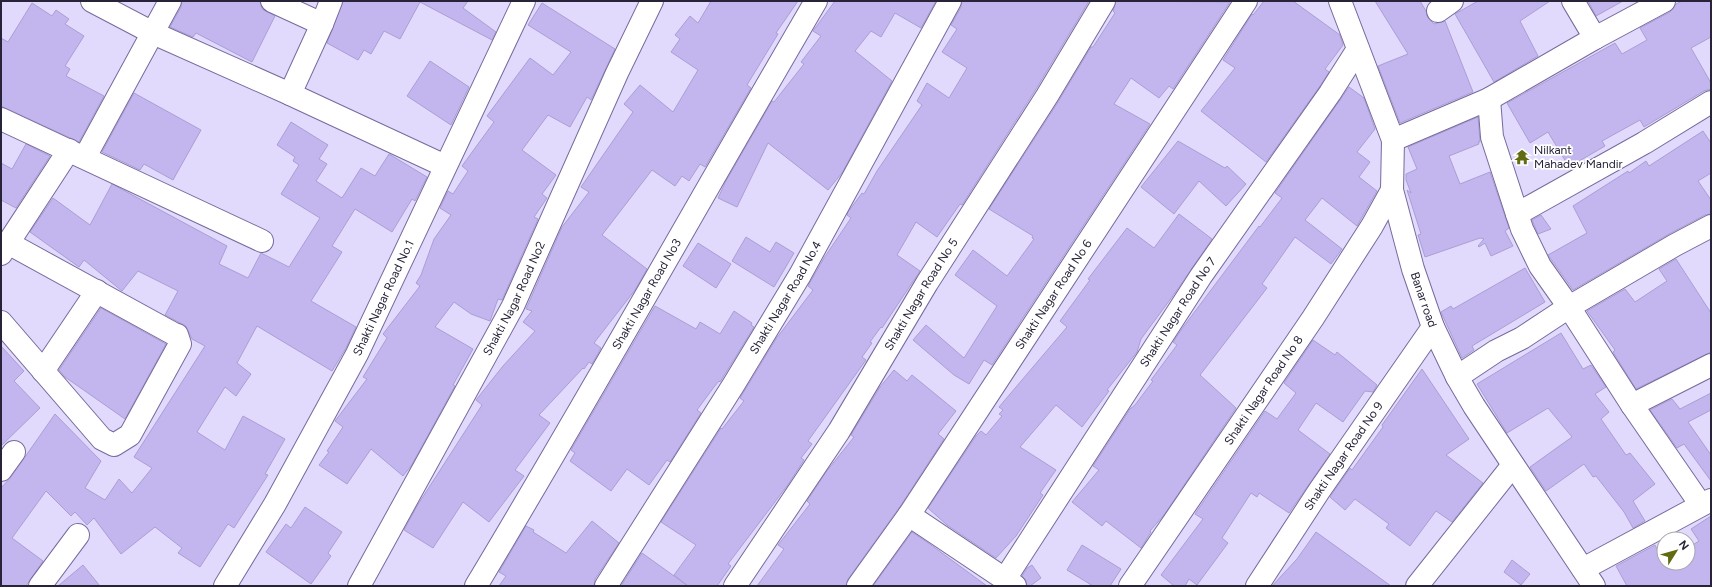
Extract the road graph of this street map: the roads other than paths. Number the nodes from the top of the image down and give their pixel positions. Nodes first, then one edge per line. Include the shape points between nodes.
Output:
1 (92, 1) edge
2 (170, 1) edge
3 (272, 1) edge
4 (331, 1) edge
5 (524, 1) edge
6 (652, 1) edge
7 (816, 1) edge
8 (950, 1) edge
9 (1104, 1) edge
10 (1246, 1) edge
11 (1340, 1) edge
12 (1573, 1) edge
13 (1664, 1) edge
14 (322, 24) junction
15 (153, 33) junction
16 (1595, 38) junction
17 (1358, 49) junction
18 (290, 94) junction
19 (1489, 99) junction
20 (1711, 102) edge
21 (1, 119) edge
22 (1393, 140) junction
23 (77, 154) junction
24 (445, 166) junction
25 (1392, 190) junction
26 (1517, 214) junction
27 (1711, 226) edge
28 (262, 241) dead end
29 (5, 248) edge
30 (97, 290) junction
31 (1569, 307) junction
32 (1, 322) edge
33 (1432, 327) junction
34 (1711, 365) edge
35 (43, 371) junction
36 (1457, 377) junction
37 (1632, 405) junction
38 (14, 452) dead end
39 (1513, 465) junction
40 (1, 470) edge
41 (1706, 502) edge
42 (909, 515) junction
43 (78, 534) dead end
44 (1589, 577) edge
45 (1010, 582) edge
46 (40, 586) edge
47 (225, 586) edge
48 (359, 586) edge
49 (476, 586) edge
50 (606, 586) edge
51 (735, 586) edge
52 (858, 586) edge
53 (1130, 586) edge
54 (1257, 586) edge
55 (1417, 586) edge

1 - 15 street
2 - 15 street
3 - 14 street
4 - 14 street
5 - 24 street, Shakti Nagar Road No.1
6 - 48 street, Shakti Nagar Road No2 via 617,72 513,306
7 - 49 street, Shakti Nagar Road No3
8 - 50 street, Shakti Nagar Road No.4 via 800,276
9 - 51 street, Shakti Nagar Road No 5 via 1047,96 927,283 839,431
10 - 42 street, Shakti Nagar Road No 6
11 - 17 street, Banar road
12 - 16 street
13 - 16 street
14 - 18 street
15 - 18 street
15 - 23 street
16 - 19 street
17 - 22 street, Banar road
17 - 45 street, Shakti Nagar Road No 7 via 1201,276
18 - 24 street
19 - 22 street
19 - 26 street via 1492,138
20 - 26 street via 1644,143
21 - 23 street
22 - 25 street, Banar road
23 - 28 street
23 - 29 street
24 - 47 street, Shakti Nagar Road No.1 via 357,354 275,504
25 - 33 street, Banar road
25 - 53 street, Shakti Nagar Road No 8 via 1313,318
26 - 31 street via 1540,266
27 - 31 street
29 - 30 street
30 - 35 street
30 - 35 street via 174,334 180,344 130,435 114,445 102,439
31 - 36 street
31 - 37 street
32 - 35 street
33 - 36 street, Banar road
33 - 54 street, Shakti Nagar Road No 9
34 - 37 street
36 - 39 street, Banar road
37 - 41 street
38 - 40 street
39 - 44 street, Banar road
39 - 55 street
41 - 44 street
42 - 45 street
42 - 52 street, Shakti Nagar Road No 6
43 - 46 street

